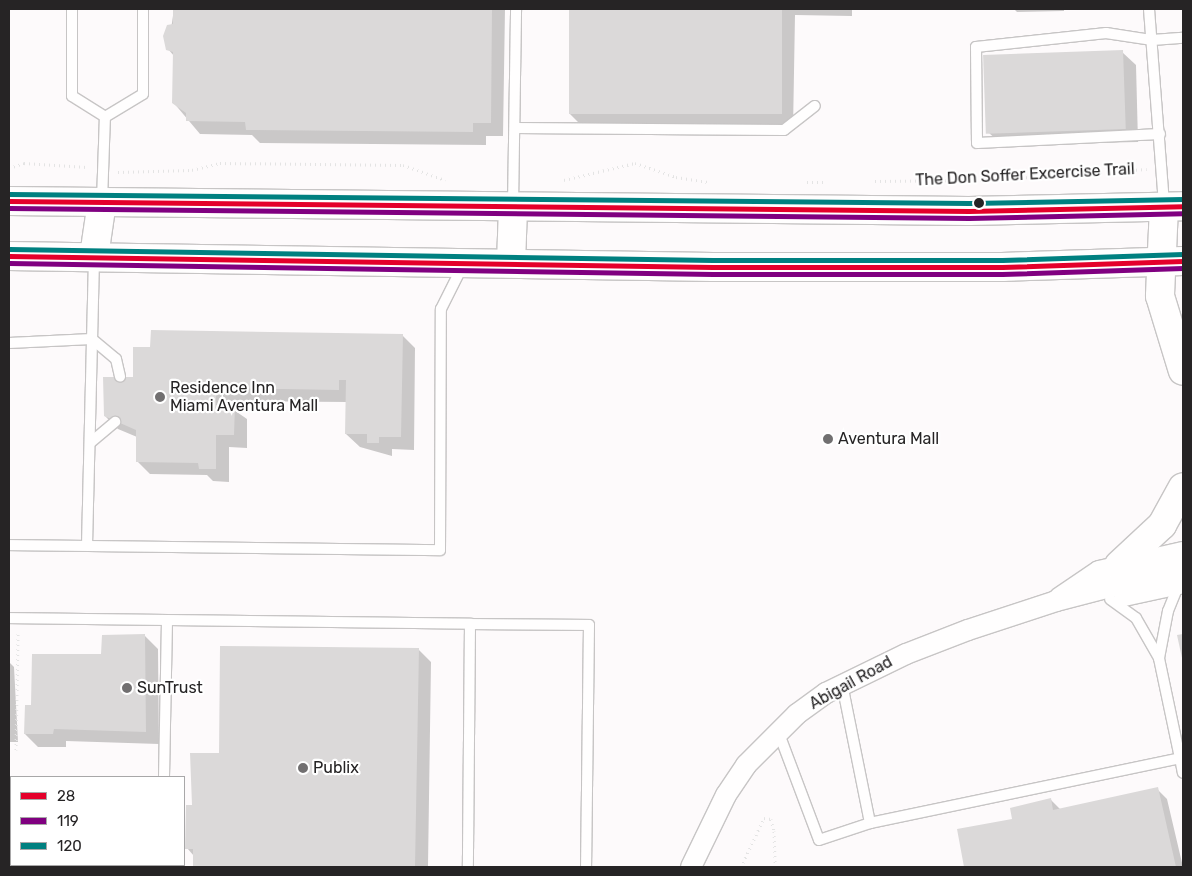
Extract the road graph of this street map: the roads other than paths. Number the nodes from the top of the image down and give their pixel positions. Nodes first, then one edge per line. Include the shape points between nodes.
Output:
1 (72, 9) edge
2 (143, 9) edge
3 (516, 9) edge
4 (1149, 9) edge
5 (1183, 38) edge
6 (1152, 40) junction
7 (815, 106) dead end
8 (106, 118) junction
9 (515, 128) junction
10 (1160, 134) junction
11 (9, 201) edge
12 (102, 202) junction
13 (1174, 206) edge
14 (513, 208) junction
15 (9, 256) edge
16 (94, 256) junction
17 (1175, 261) edge
18 (465, 263) junction
19 (512, 263) junction
20 (92, 339) junction
21 (9, 343) edge
22 (1183, 371) edge
23 (120, 377) dead end
24 (115, 422) dead end
25 (90, 444) junction
26 (1183, 487) edge
27 (9, 545) edge
28 (87, 545) junction
29 (1183, 552) edge
30 (1119, 565) junction
31 (1182, 579) edge
32 (1065, 599) junction
33 (1110, 599) junction
34 (9, 618) edge
35 (167, 622) junction
36 (470, 624) junction
37 (1159, 658) junction
38 (842, 684) junction
39 (778, 731) junction
40 (1180, 758) junction
41 (1183, 773) edge
42 (164, 776) edge
43 (870, 823) junction
44 (468, 867) edge
45 (586, 867) edge
46 (691, 867) edge

1 - 8 lane via 72,96
2 - 8 lane via 143,94
3 - 9 lane
4 - 6 lane
5 - 6 lane
6 - 10 lane
6 - 10 lane via 1106,33 976,47 977,143
7 - 9 lane via 784,130
8 - 12 lane
9 - 14 lane
10 - 13 lane
11 - 12 street
12 - 14 street
12 - 16 street
13 - 14 street via 981,211
13 - 17 street
14 - 19 street
15 - 16 street
16 - 18 street
16 - 20 lane
17 - 19 street via 1002,267
17 - 22 street via 1161,306
18 - 19 street
18 - 28 lane via 441,309 440,550
20 - 21 lane
20 - 23 lane via 116,359
20 - 25 lane
24 - 25 lane
25 - 28 lane
26 - 30 street via 1162,525
27 - 28 lane
29 - 30 street, Abigail Road
30 - 32 street, Abigail Road via 1088,575
31 - 32 street, Abigail Road
31 - 33 street, Abigail Road
31 - 37 lane via 1168,611
32 - 33 street, Abigail Road
32 - 38 street, Abigail Road via 920,648
33 - 37 lane via 1136,618
34 - 35 lane
35 - 36 lane
35 - 42 lane
36 - 44 lane
36 - 45 lane via 589,625
37 - 40 lane
38 - 39 street, Abigail Road via 806,706
38 - 43 lane
39 - 43 lane via 819,840
39 - 46 street, Abigail Road via 733,783
40 - 41 lane
40 - 43 lane

